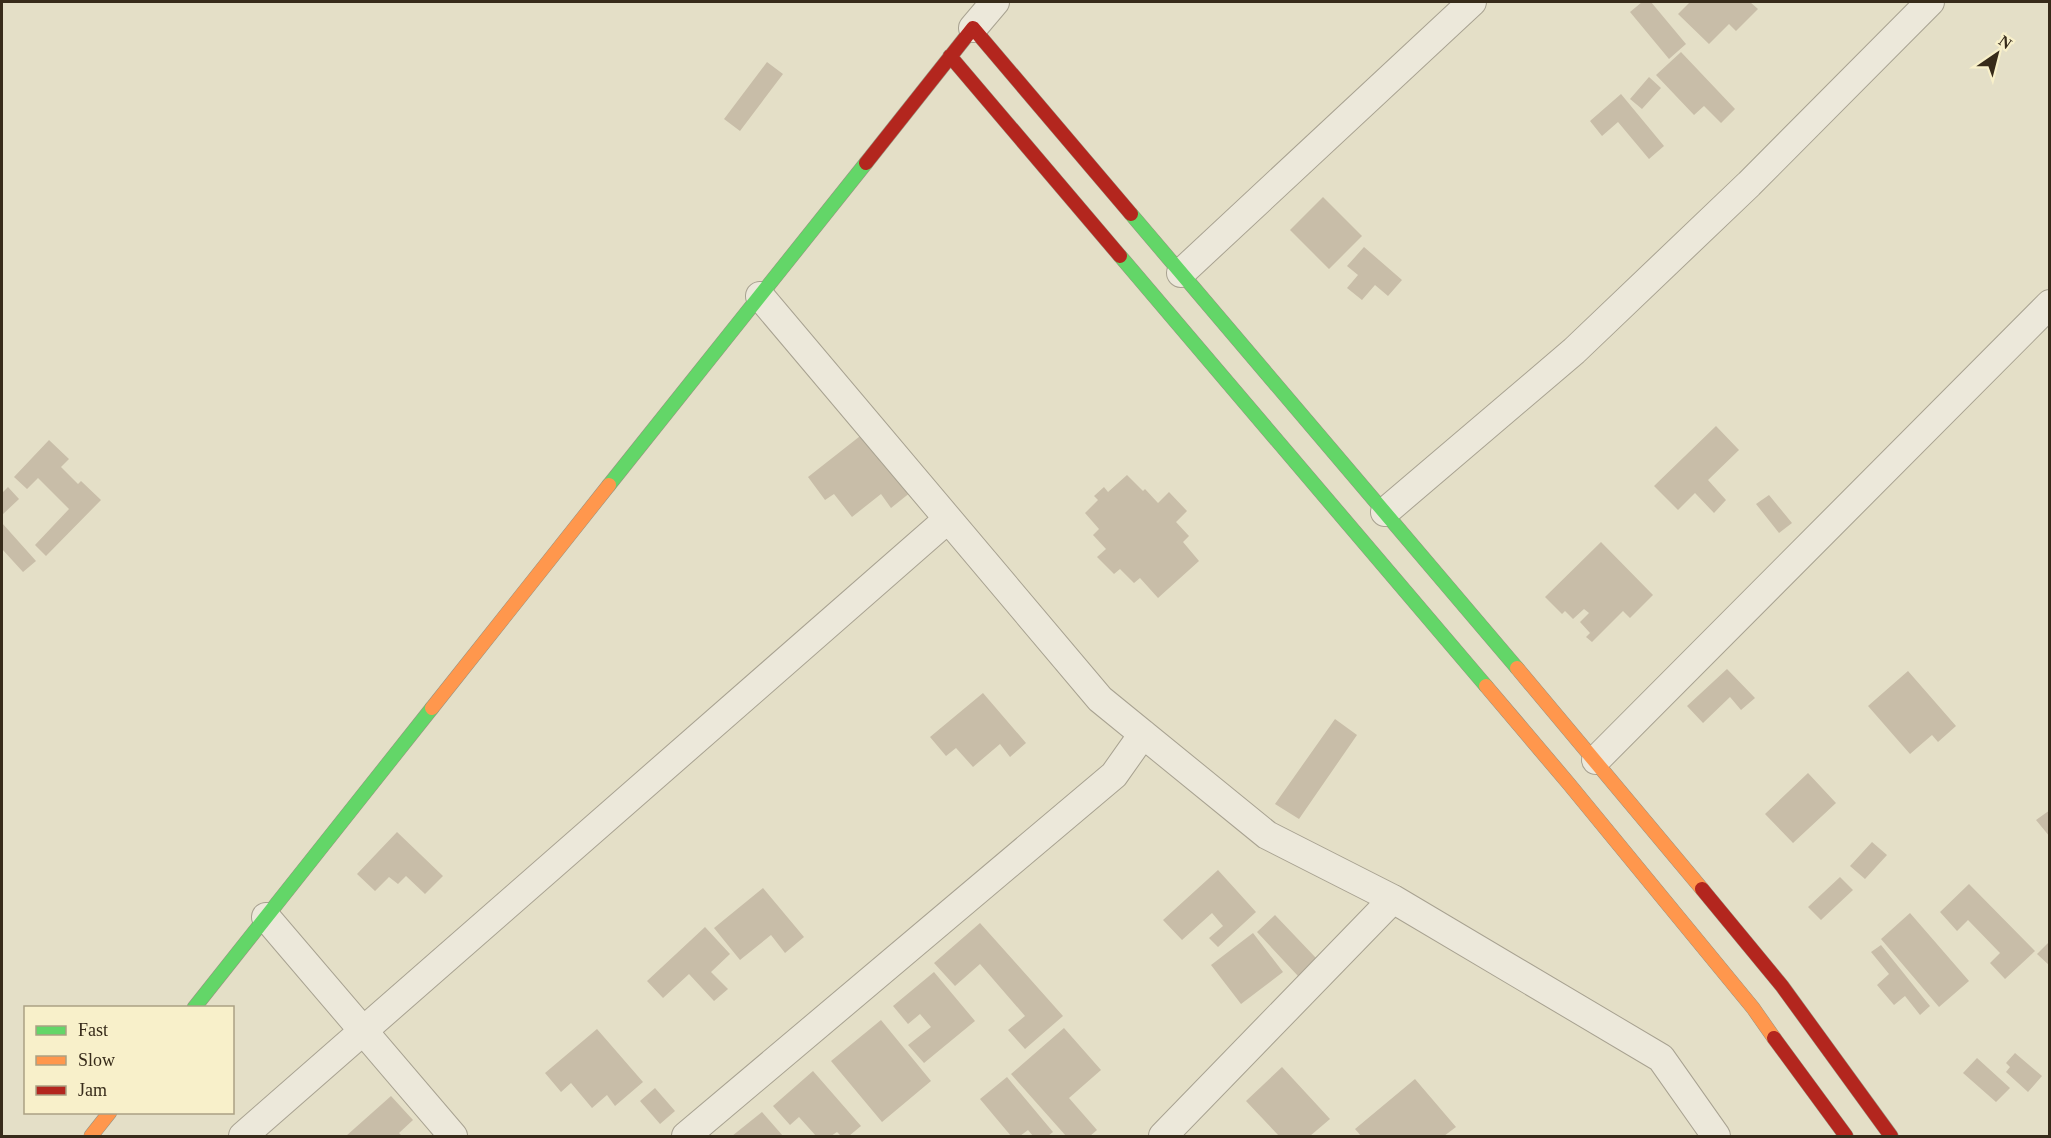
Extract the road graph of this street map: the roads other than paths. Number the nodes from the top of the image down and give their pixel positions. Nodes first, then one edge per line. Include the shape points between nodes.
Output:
1 (994, 2) edge
2 (1472, 2) edge
3 (1930, 2) edge
4 (973, 28) junction
5 (950, 56) junction
6 (1181, 273) junction
7 (760, 296) junction
8 (2049, 304) edge
9 (1385, 512) junction
10 (948, 519) junction
11 (1143, 734) junction
12 (1596, 760) junction
13 (1393, 899) junction
14 (266, 917) junction
15 (196, 1006) edge
16 (363, 1032) junction
17 (109, 1114) edge
18 (91, 1137) edge
19 (243, 1137) edge
20 (453, 1137) edge
21 (686, 1137) edge
22 (1163, 1137) edge
23 (1716, 1137) edge
24 (1846, 1137) edge
25 (1891, 1137) edge

1 - 4 street
2 - 6 street
3 - 9 street via 1749,184 1590,335
4 - 5 street
4 - 6 street
5 - 7 street
5 - 24 street via 1569,784 1753,1008
6 - 9 street
7 - 10 street
7 - 14 street
8 - 12 street
9 - 12 street
10 - 11 street via 1100,699
10 - 16 street
11 - 13 street via 1267,835
11 - 21 street via 1114,775
12 - 25 street via 1782,986
13 - 22 street
13 - 23 street via 1661,1058
14 - 15 street
14 - 16 street
16 - 19 street
16 - 20 street
17 - 18 street

